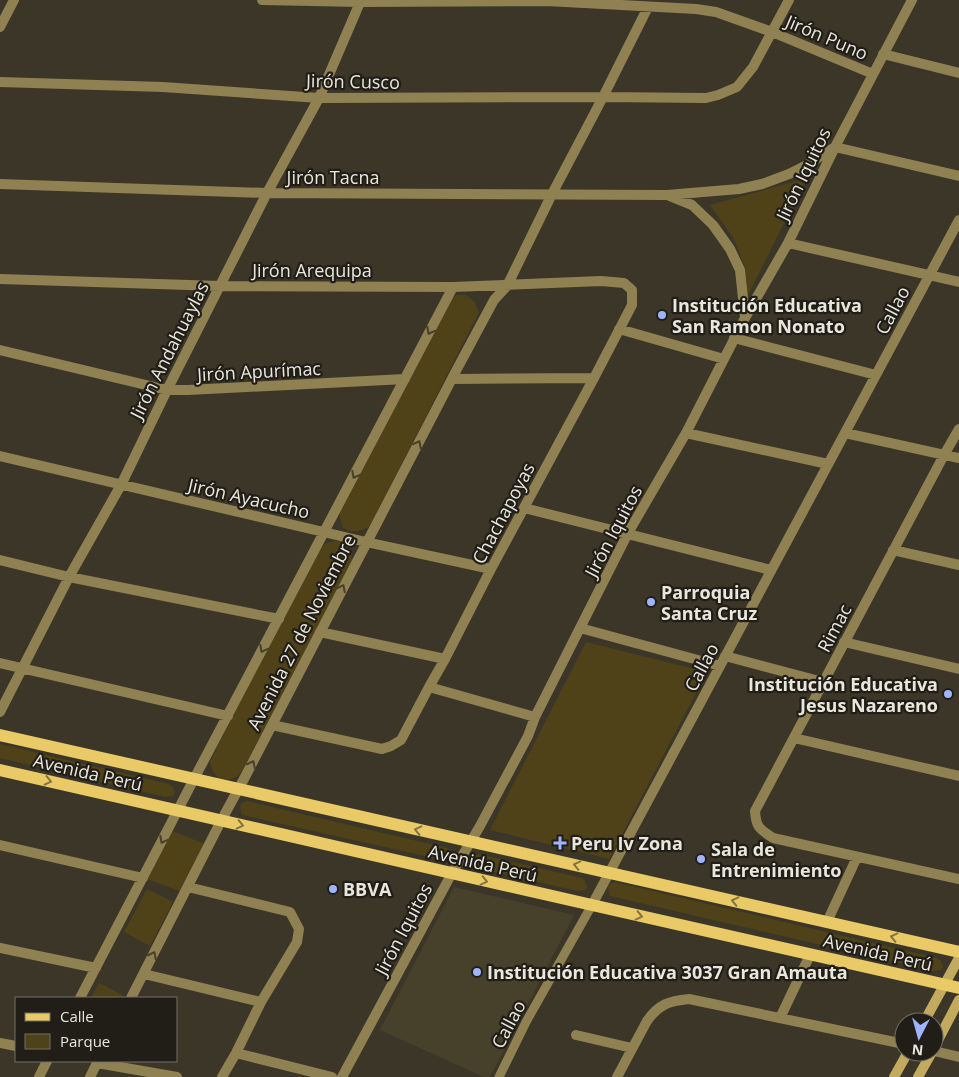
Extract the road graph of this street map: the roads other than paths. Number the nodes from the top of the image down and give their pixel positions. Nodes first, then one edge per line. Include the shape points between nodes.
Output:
1 (14, 0) edge
2 (262, 0) edge
3 (789, 0) edge
4 (912, 0) edge
5 (361, 1) edge
6 (648, 7) junction
7 (0, 27) edge
8 (772, 32) junction
9 (883, 54) junction
10 (959, 73) edge
11 (873, 74) junction
12 (0, 82) edge
13 (603, 97) junction
14 (318, 98) junction
15 (835, 147) junction
16 (959, 176) edge
17 (0, 184) edge
18 (267, 193) junction
19 (552, 194) junction
20 (667, 195) junction
21 (959, 220) edge
22 (788, 243) junction
23 (930, 275) junction
24 (0, 279) edge
25 (959, 282) edge
26 (624, 283) joint
27 (220, 286) junction
28 (507, 286) junction
29 (453, 287) junction
30 (745, 318) junction
31 (619, 329) junction
32 (734, 338) junction
33 (0, 350) edge
34 (724, 359) junction
35 (876, 375) junction
36 (594, 378) junction
37 (404, 379) junction
38 (452, 379) junction
39 (167, 390) junction
40 (959, 429) edge
41 (686, 433) junction
42 (845, 433) junction
43 (944, 455) junction
44 (0, 456) edge
45 (959, 458) edge
46 (828, 464) junction
47 (121, 485) junction
48 (524, 508) junction
49 (324, 532) junction
50 (628, 533) junction
51 (366, 542) junction
52 (893, 550) junction
53 (0, 560) edge
54 (959, 565) edge
55 (491, 569) junction
56 (771, 570) junction
57 (69, 577) junction
58 (279, 619) junction
59 (580, 628) junction
60 (320, 632) junction
61 (844, 642) junction
62 (726, 656) junction
63 (445, 659) junction
64 (0, 663) edge
65 (720, 666) junction
66 (23, 668) junction
67 (959, 669) edge
68 (823, 682) junction
69 (428, 688) junction
70 (0, 712) edge
71 (228, 716) junction
72 (536, 717) junction
73 (272, 725) junction
74 (0, 735) edge
75 (794, 738) junction
76 (0, 770) edge
77 (959, 776) edge
78 (194, 779) junction
79 (238, 789) junction
80 (178, 811) junction
81 (221, 821) junction
82 (471, 841) junction
83 (0, 844) edge
84 (856, 857) junction
85 (608, 872) junction
86 (452, 873) junction
87 (143, 878) junction
88 (959, 879) edge
89 (188, 887) junction
90 (592, 906) junction
91 (827, 922) junction
92 (0, 948) edge
93 (959, 952) edge
94 (810, 955) junction
95 (959, 958) edge
96 (96, 968) junction
97 (144, 974) junction
98 (944, 985) junction
99 (959, 988) edge
100 (81, 997) edge
101 (132, 997) edge
102 (959, 1000) edge
103 (261, 1002) junction
104 (929, 1012) edge
105 (780, 1018) junction
106 (944, 1029) edge
107 (576, 1035) dead end
108 (894, 1042) edge
109 (0, 1043) edge
110 (15, 1046) edge
111 (632, 1048) junction
112 (236, 1053) junction
113 (944, 1053) edge
114 (959, 1057) edge
115 (46, 1062) edge
116 (97, 1062) edge
117 (902, 1062) edge
118 (926, 1062) edge
119 (39, 1077) edge
120 (90, 1077) edge
121 (177, 1077) edge
122 (222, 1077) edge
123 (332, 1077) edge
124 (342, 1077) edge
125 (499, 1077) edge
126 (619, 1077) edge
127 (894, 1077) edge
128 (918, 1077) edge

1 - 7 street
2 - 5 street, Jirón Puno
3 - 8 street
4 - 9 street, Jirón Iquitos
5 - 6 street, Jirón Puno via 547,1
5 - 14 street, Jirón Andahuaylas
6 - 8 street, Jirón Puno via 716,12
6 - 13 street, Avenida 27 de Noviembre
8 - 11 street, Jirón Puno
8 - 13 street, Jirón Cusco via 737,87 706,98
9 - 10 street, Jirón Puno
9 - 11 street, Jirón Iquitos
11 - 15 street, Jirón Iquitos
12 - 14 street, Jirón Cusco via 163,87
13 - 14 street, Jirón Cusco
13 - 19 street, Avenida 27 de Noviembre
14 - 18 street, Jirón Andahuaylas
15 - 16 street
15 - 20 street, Jirón Tacna via 807,165 762,184
15 - 22 street, Jirón Iquitos
17 - 18 street, Jirón Tacna
18 - 19 street, Jirón Tacna
18 - 27 street, Jirón Andahuaylas
19 - 20 street, Jirón Tacna
19 - 28 street, Avenida 27 de Noviembre
20 - 30 street, Jirón Tacna via 692,205 714,225 730,249 740,270
21 - 23 street, Callao
22 - 23 street
22 - 30 street, Jirón Iquitos
23 - 25 street
23 - 35 street, Callao
24 - 27 street, Jirón Arequipa
26 - 28 street, Jirón Arequipa via 601,281
26 - 31 street, Chachapoyas via 632,290 632,305
27 - 29 street, Jirón Arequipa
27 - 39 street, Jirón Andahuaylas
28 - 29 street, Jirón Arequipa
28 - 38 street, Avenida 27 de Noviembre via 494,300
29 -> 37 street, Avenida 27 de Noviembre
30 - 32 street, Jirón Iquitos
31 - 34 street
31 - 36 street, Chachapoyas
32 - 34 street, Jirón Iquitos
32 - 35 street
33 - 39 street, Jirón Apurímac
34 - 41 street, Jirón Iquitos
35 - 42 street, Callao
36 - 38 street
36 - 48 street, Chachapoyas
37 - 39 street, Jirón Apurímac
37 -> 49 street, Avenida 27 de Noviembre
51 -> 38 street, Avenida 27 de Noviembre
39 - 47 street, Jirón Andahuaylas
40 - 43 street, Rimac
41 - 46 street
41 - 50 street, Jirón Iquitos
42 - 43 street
42 - 46 street, Callao
43 - 45 street
43 - 52 street, Rimac
44 - 47 street, Jirón Ayacucho
46 - 56 street, Callao
47 - 49 street, Jirón Ayacucho
47 - 57 street, Jirón Andahuaylas
48 - 50 street
48 - 55 street, Chachapoyas
49 - 51 street, Jirón Ayacucho
49 - 58 street, Avenida 27 de Noviembre
50 - 56 street
50 - 59 street, Jirón Iquitos
51 - 55 street, Jirón Ayacucho
60 -> 51 street, Avenida 27 de Noviembre
52 - 54 street
52 - 61 street, Rimac
53 - 57 street
55 - 63 street, Chachapoyas
56 - 62 street, Callao
57 - 58 street
57 - 66 street, Jirón Andahuaylas
58 -> 71 street, Avenida 27 de Noviembre
59 - 65 street
59 - 72 street, Jirón Iquitos
60 - 63 street
60 - 73 street, Avenida 27 de Noviembre
61 - 67 street
61 - 68 street, Rimac
62 - 65 street, Callao
62 - 68 street
63 - 69 street, Chachapoyas
64 - 66 street
65 - 85 street, Callao
66 - 70 street, Jirón Andahuaylas
66 - 71 street
68 - 75 street, Rimac
69 - 72 street
69 - 73 street, Chachapoyas via 401,740 391,746 382,748
71 - 78 street, Avenida 27 de Noviembre
72 - 82 street, Jirón Iquitos
79 -> 73 street, Avenida 27 de Noviembre
74 - 78 main road, Avenida Perú
75 - 77 street
75 - 84 street, Rimac via 755,811 759,828 773,838
76 -> 80 main road, Avenida Perú
78 - 79 main road, Avenida Perú
78 - 80 street, Avenida 27 de Noviembre
79 - 81 street, Avenida 27 de Noviembre
82 -> 79 main road, Avenida Perú
80 - 81 main road, Avenida Perú
80 -> 87 street, Avenida 27 de Noviembre
81 -> 86 main road, Avenida Perú
81 - 89 street, Avenida 27 de Noviembre
85 -> 82 main road, Avenida Perú
82 - 86 street, Jirón Iquitos
83 - 87 street
84 - 88 street
84 - 91 street
85 - 90 street, Callao
91 -> 85 main road, Avenida Perú
86 -> 90 main road, Avenida Perú
86 - 124 street, Jirón Iquitos
87 - 96 street, Avenida 27 de Noviembre
97 -> 89 street, Avenida 27 de Noviembre
89 - 103 street via 290,912 299,929 297,942
90 -> 94 main road, Avenida Perú
90 - 125 street, Callao via 526,1022
93 -> 91 main road, Avenida Perú
92 - 96 street
94 - 98 main road, Avenida Perú
94 - 105 street
95 - 98 main road
96 - 100 street, Avenida 27 de Noviembre
97 - 101 street, Avenida 27 de Noviembre
97 - 103 street
98 - 99 main road, Avenida Perú
98 - 104 main road
102 - 106 main road
103 - 112 street
105 - 108 street
105 - 111 street via 689,999 675,1000 652,1014
107 - 111 street
109 - 110 street
111 - 126 street
112 - 122 street
112 - 123 street
113 - 114 street
115 - 119 street
116 - 120 street
116 - 121 street
117 - 127 main road
118 - 128 main road

